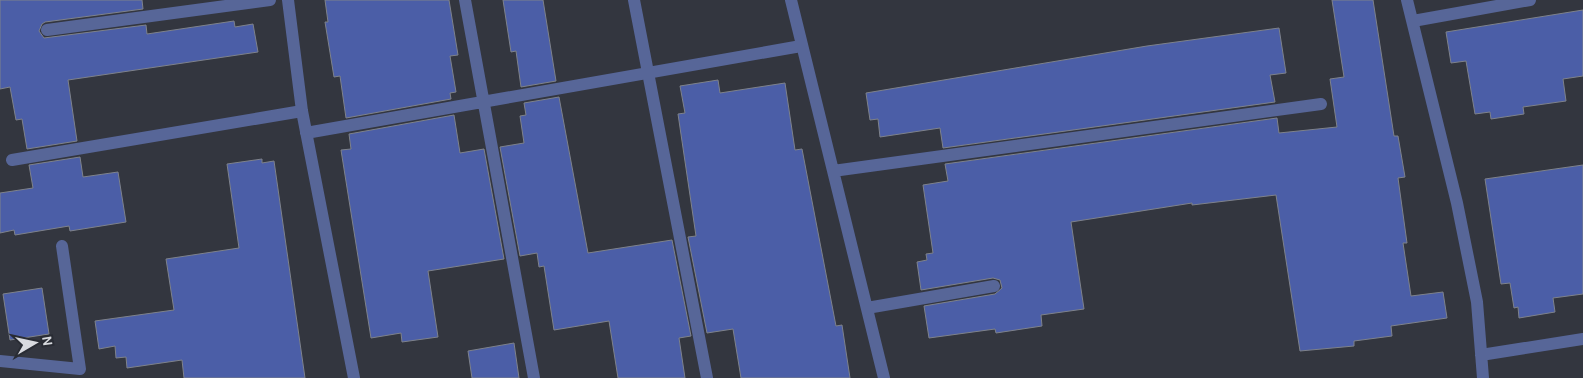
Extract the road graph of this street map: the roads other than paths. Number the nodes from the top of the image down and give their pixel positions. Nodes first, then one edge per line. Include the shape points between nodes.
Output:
1 (270, 0) edge
2 (288, 0) edge
3 (464, 0) edge
4 (634, 0) edge
5 (791, 0) edge
6 (1408, 0) edge
7 (1530, 0) edge
8 (1413, 21) junction
9 (47, 30) dead end
10 (801, 46) junction
11 (648, 72) junction
12 (484, 100) junction
13 (1321, 104) dead end
14 (302, 111) junction
15 (306, 134) junction
16 (12, 160) dead end
17 (833, 172) junction
18 (62, 246) dead end
19 (994, 286) dead end
20 (867, 308) junction
21 (1583, 339) edge
22 (1481, 355) junction
23 (0, 361) edge
24 (354, 378) edge
25 (534, 378) edge
26 (707, 378) edge
27 (884, 378) edge
28 (1483, 378) edge

1 - 9 street
2 - 14 street
3 - 12 street
4 - 11 street
5 - 10 street
6 - 8 street
7 - 8 street
8 - 22 street via 1457,203 1477,302
10 - 11 street
10 - 17 street
11 - 12 street
11 - 26 street
12 - 15 street
12 - 25 street
13 - 17 street
14 - 15 street
14 - 16 street
15 - 24 street
17 - 20 street
18 - 23 street via 80,369
19 - 20 street
20 - 27 street
21 - 22 street
22 - 28 street

